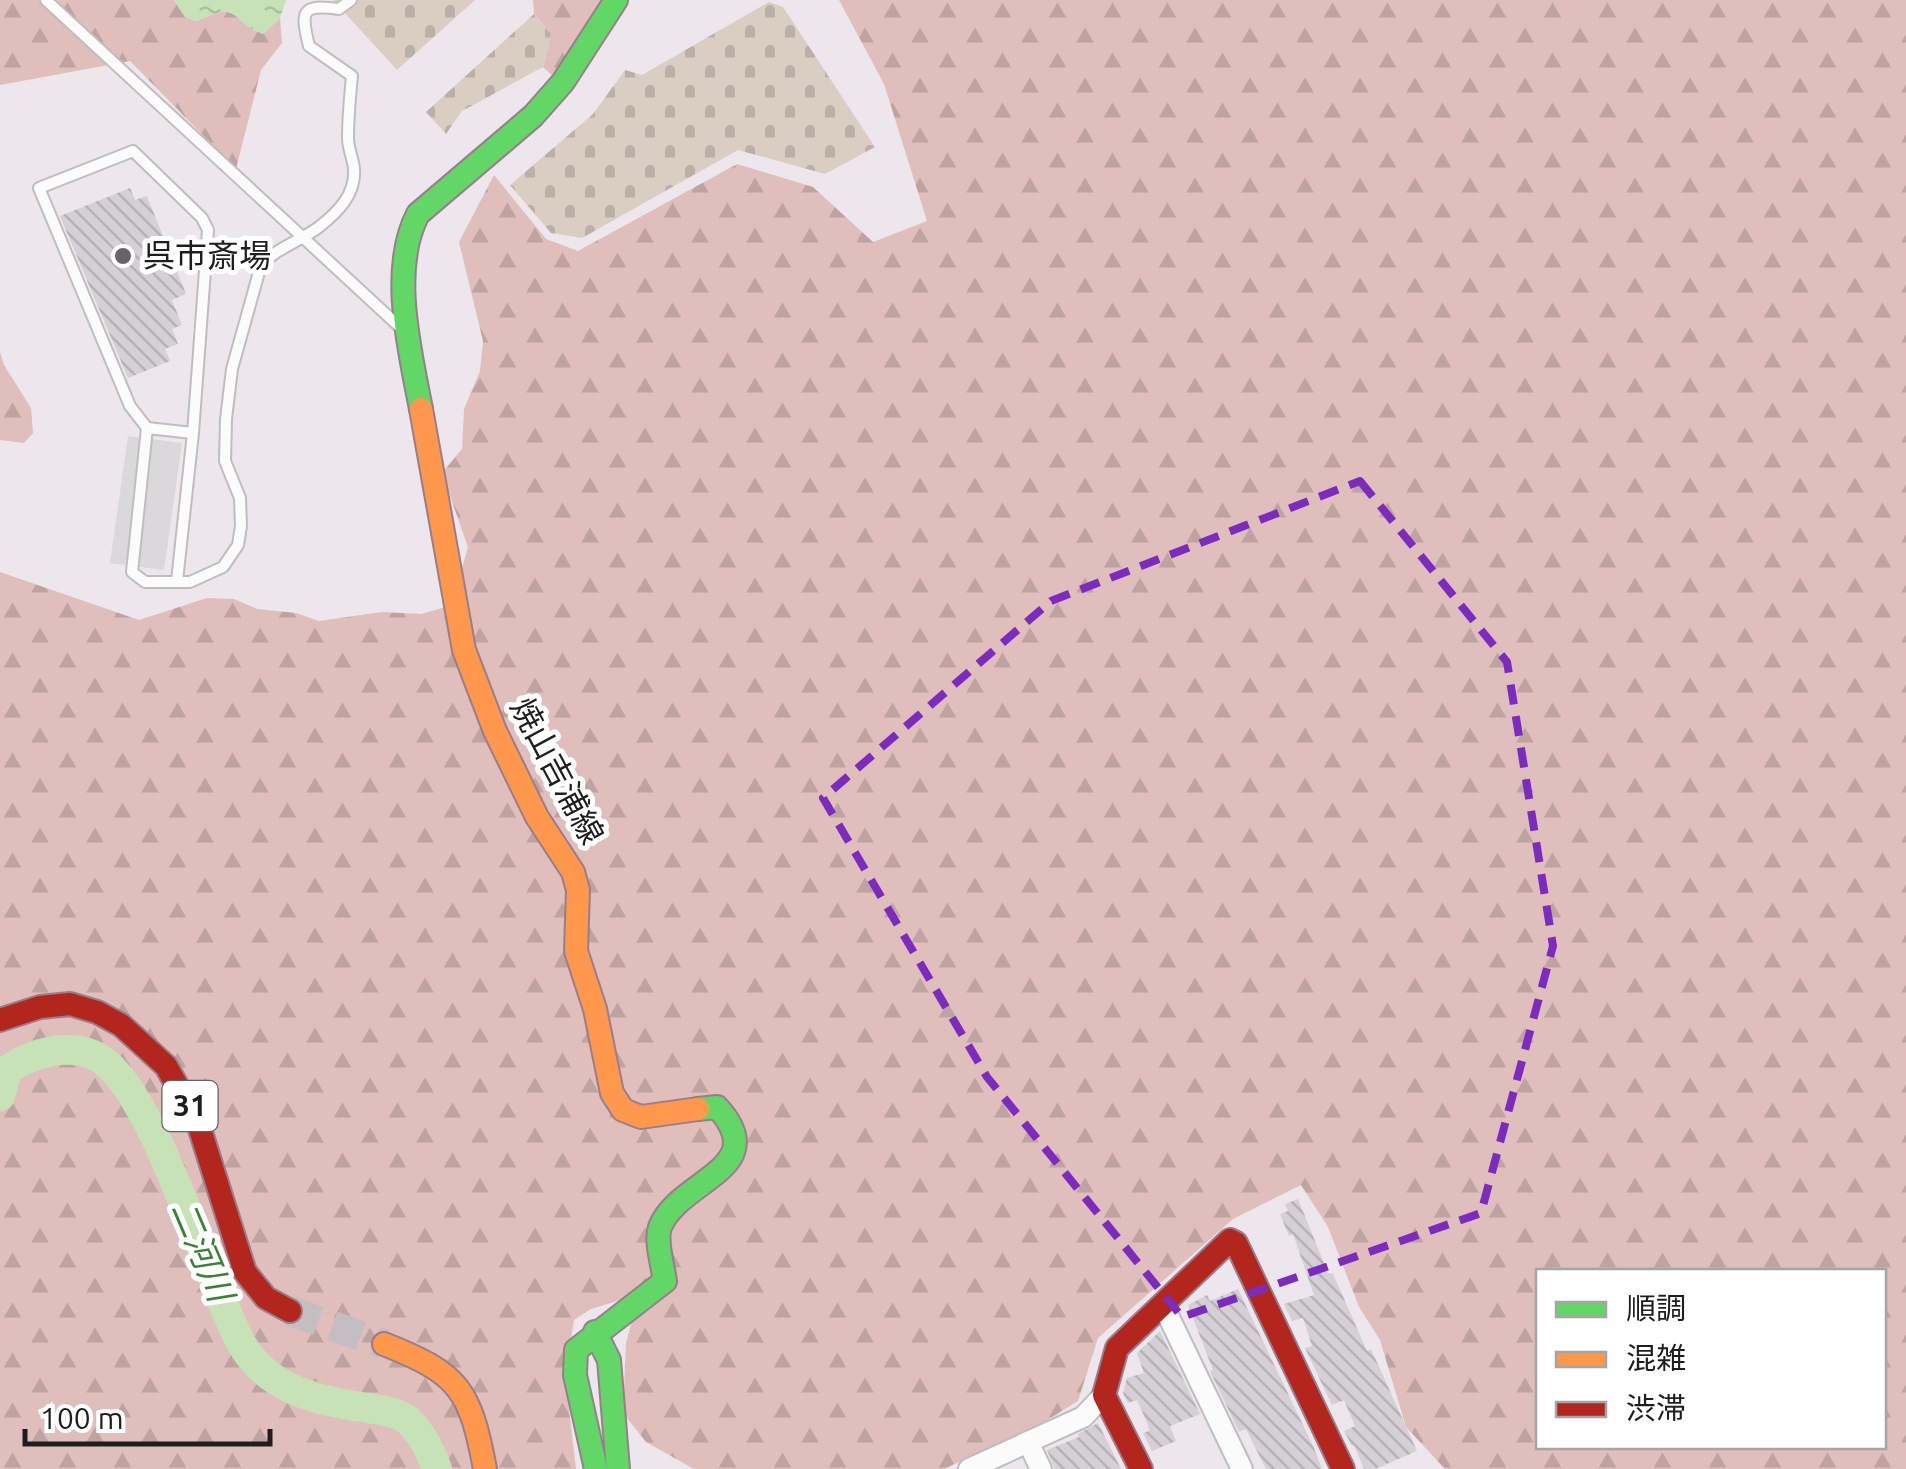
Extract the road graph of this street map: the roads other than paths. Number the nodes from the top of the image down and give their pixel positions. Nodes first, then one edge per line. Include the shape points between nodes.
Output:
1 (46, 0) edge
2 (351, 0) edge
3 (616, 0) edge
4 (304, 238) junction
5 (406, 333) junction
6 (147, 428) junction
7 (193, 432) junction
8 (178, 581) junction
9 (0, 1020) edge
10 (1162, 1305) junction
11 (290, 1311) tunnel mouth
12 (595, 1332) junction
13 (384, 1344) tunnel mouth
14 (1104, 1395) junction
15 (1028, 1442) junction
16 (485, 1469) edge
17 (596, 1469) edge
18 (618, 1469) edge
19 (969, 1469) edge
20 (1040, 1469) edge
21 (1141, 1469) edge
22 (1242, 1469) edge
23 (1343, 1469) edge

1 - 4 lane
2 - 4 lane via 339,9 311,7 303,22 309,46 352,76 347,143 354,166 348,198
3 - 5 main road, 焼山吉浦線 via 533,116 418,214 404,257
4 - 5 lane
4 - 8 lane via 261,265 232,369 225,461 240,498 238,545 223,567
5 - 12 main road, 焼山吉浦線 via 464,650 495,731 572,872 578,890 576,951 612,1093 623,1110 641,1117 717,1107 736,1136 725,1170 679,1202 658,1230 665,1281
6 - 7 lane
6 - 7 lane via 130,406 38,188 133,151 208,230
6 - 8 lane via 132,572 145,582
7 - 8 lane
9 - 11 main road, 31 via 70,1004 121,1025 166,1066 198,1123 245,1272 266,1298
10 - 14 main road via 1117,1348
10 - 22 street
10 - 23 main road via 1230,1240 1236,1243
12 - 17 main road via 576,1350 575,1375
12 - 18 main road via 609,1360
13 - 16 main road via 454,1377 470,1402
14 - 15 street via 1084,1417
14 - 21 main road
15 - 19 street
15 - 20 street

